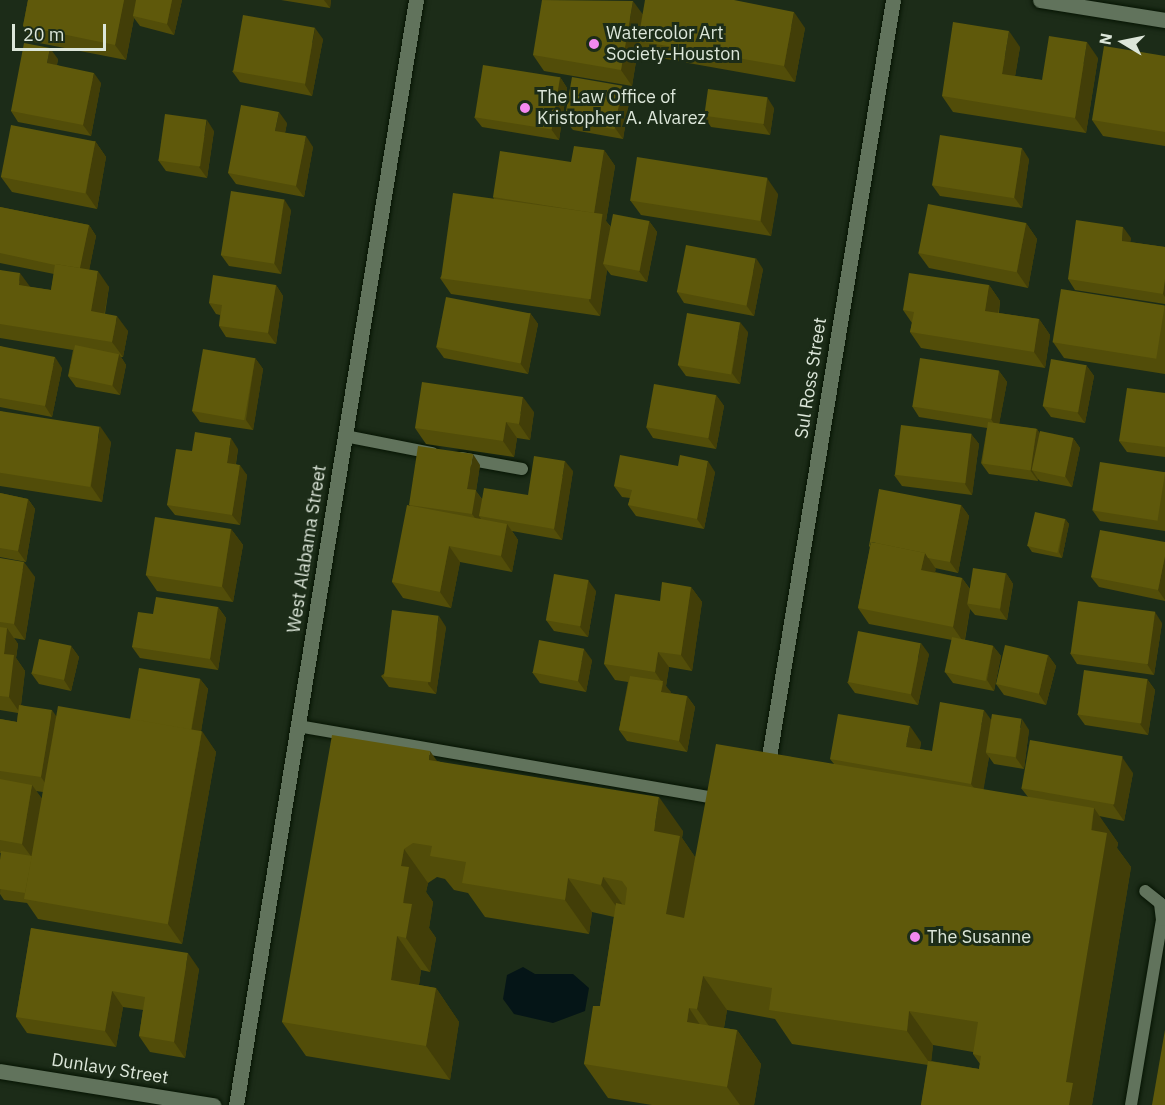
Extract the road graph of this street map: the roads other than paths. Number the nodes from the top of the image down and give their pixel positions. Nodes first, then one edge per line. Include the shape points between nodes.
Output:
1 (416, 0) edge
2 (893, 0) edge
3 (1040, 0) edge
4 (1165, 20) edge
5 (345, 436) junction
6 (522, 469) dead end
7 (298, 726) junction
8 (768, 763) edge
9 (714, 798) edge
10 (1145, 891) dead end
11 (0, 1071) edge
12 (213, 1105) edge
13 (236, 1105) edge
14 (1131, 1105) edge

1 - 5 street, West Alabama Street
2 - 8 street, Sul Ross Street
3 - 4 street
5 - 6 lane
5 - 7 street, West Alabama Street
7 - 9 lane
7 - 13 street, West Alabama Street
10 - 14 lane via 1160,903 1162,920
11 - 12 street, Dunlavy Street

